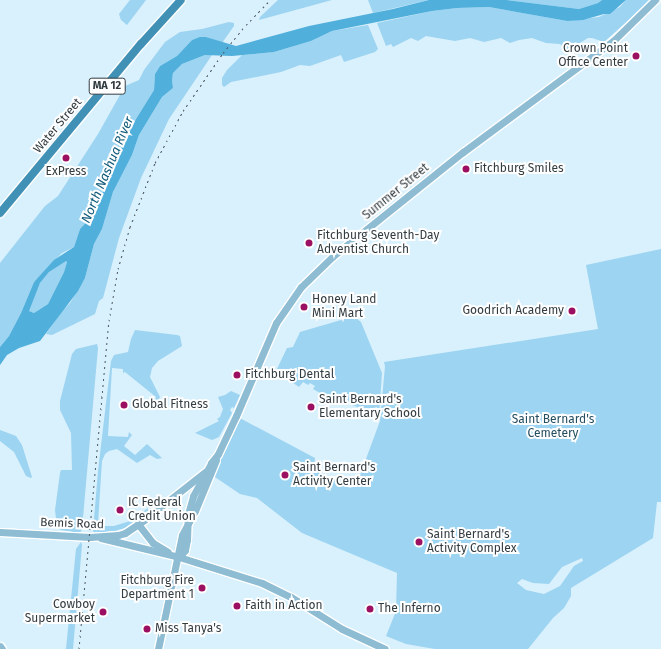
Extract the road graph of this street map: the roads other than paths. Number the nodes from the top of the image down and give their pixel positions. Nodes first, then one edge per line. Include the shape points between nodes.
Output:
1 (181, 0) edge
2 (655, 0) edge
3 (0, 213) edge
4 (218, 454) junction
5 (206, 471) junction
6 (180, 492) junction
7 (198, 494) junction
8 (138, 524) junction
9 (0, 532) edge
10 (101, 538) junction
11 (179, 558) junction
12 (0, 646) edge
13 (2, 649) edge
14 (158, 649) edge
15 (385, 649) edge

1 - 3 highway, Water Street / MA 12
2 - 4 main road, Summer Street via 613,41 463,152 333,256 301,286 276,323
4 - 5 main road, Summer Street
4 - 7 main road via 211,475
5 - 6 main road, Bemis Road
5 - 7 main road, Summer Street
6 - 7 main road
6 - 8 main road, Bemis Road
7 - 11 main road via 193,515 187,523 179,548
8 - 10 main road, Bemis Road via 122,534
8 - 11 main road via 156,545
9 - 10 main road, Bemis Road
10 - 11 main road
11 - 14 main road
11 - 15 main road via 267,585 291,597 342,630
12 - 13 main road

